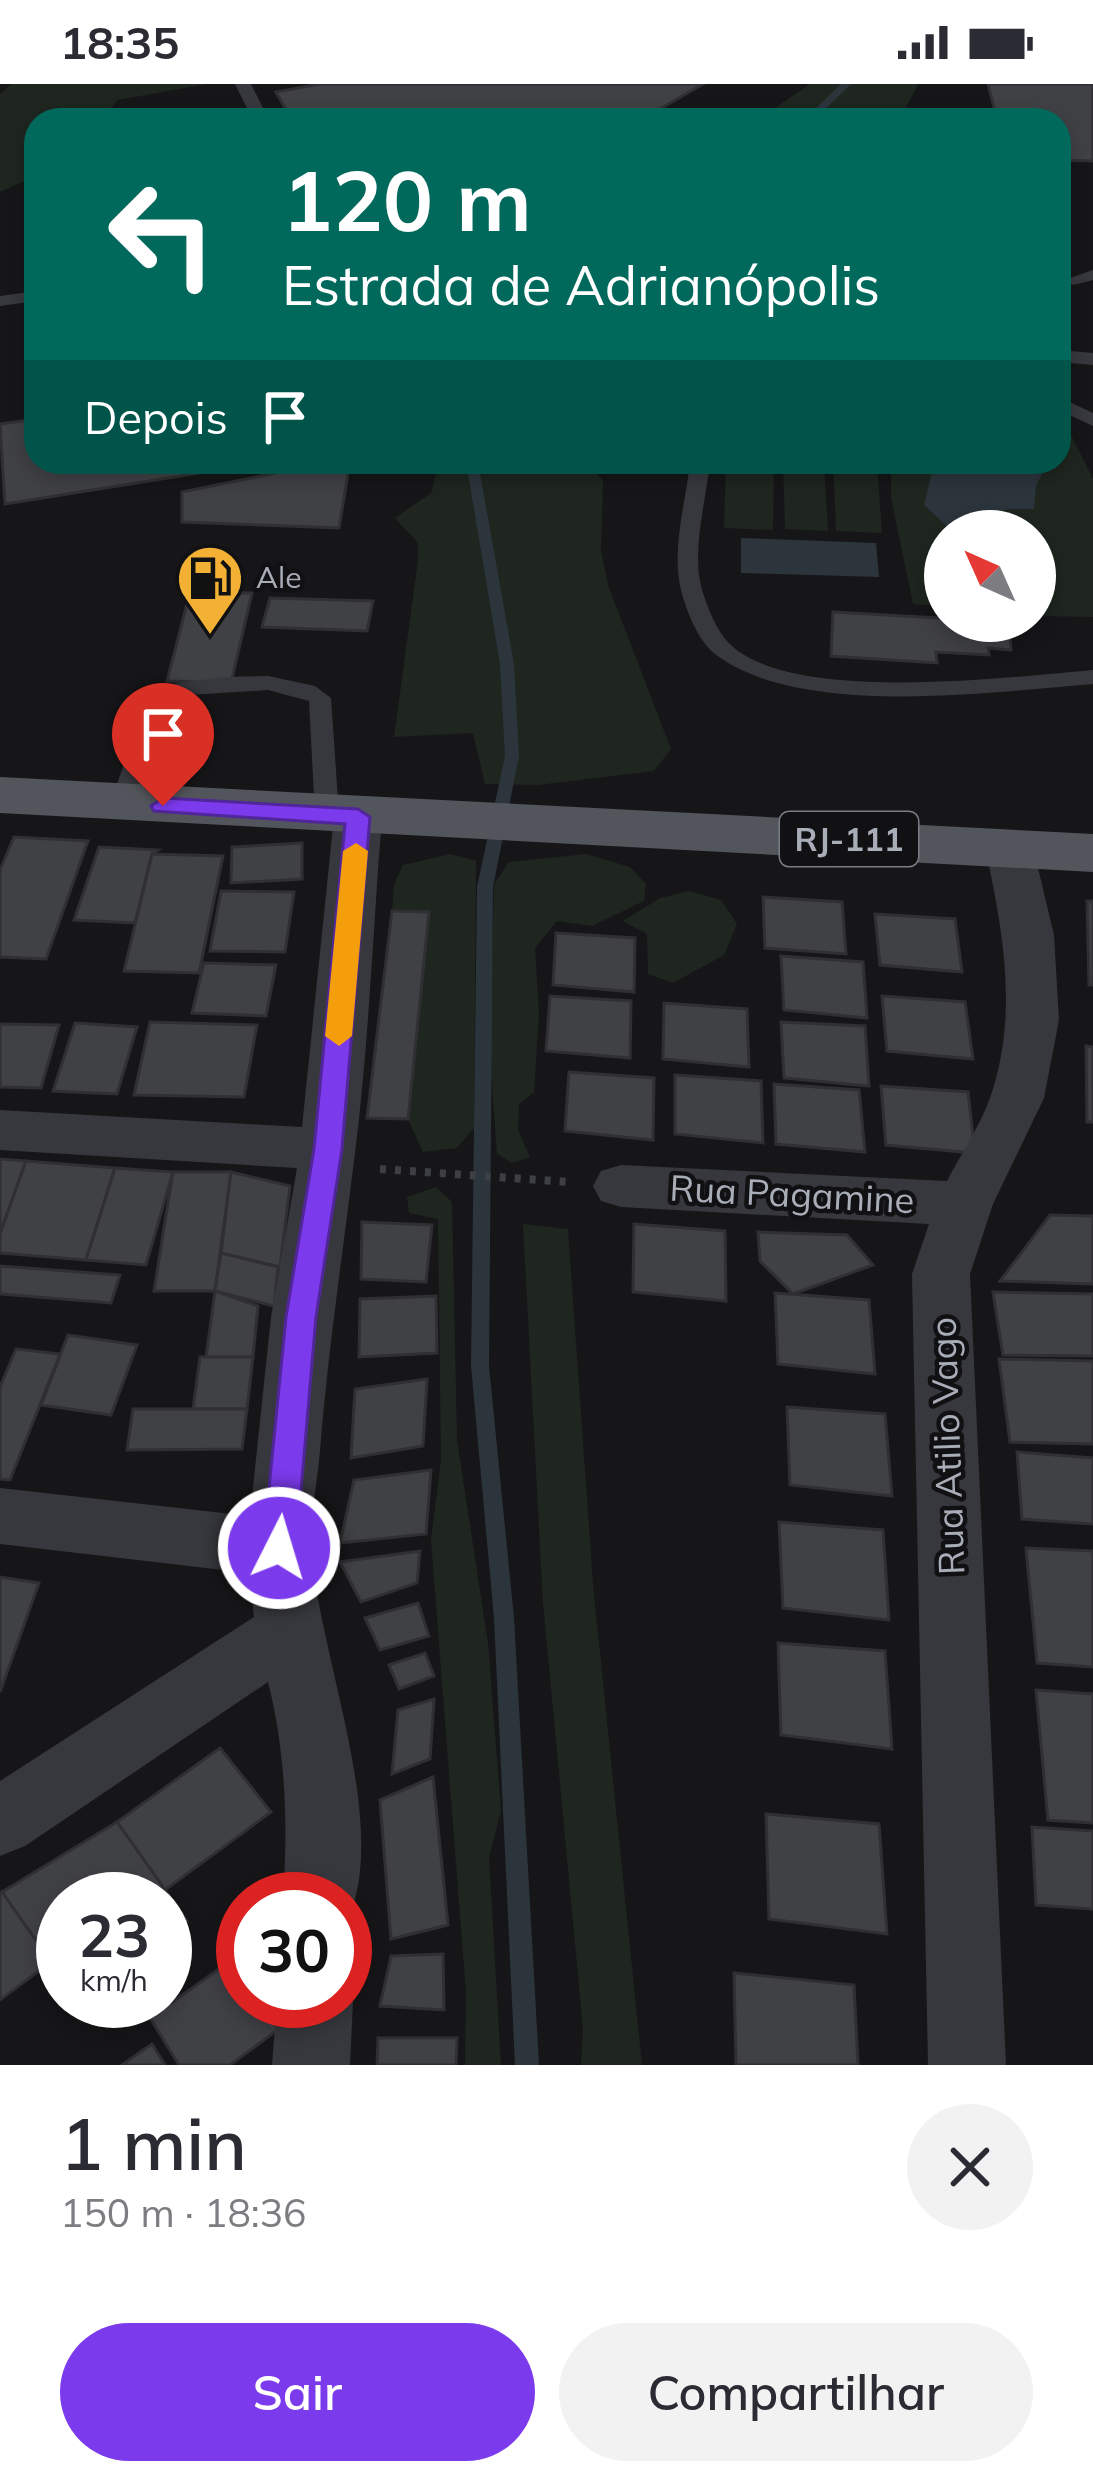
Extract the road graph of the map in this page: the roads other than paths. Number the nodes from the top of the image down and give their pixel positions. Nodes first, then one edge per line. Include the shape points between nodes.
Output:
1 (1093, 275) edge
2 (1073, 280) dead end
3 (699, 474) edge
4 (1093, 677) edge
5 (0, 796) edge
6 (122, 804) junction
7 (364, 817) junction
8 (1009, 847) junction
9 (1093, 853) edge
10 (0, 1130) edge
11 (351, 1158) junction
12 (621, 1186) road end
13 (964, 1204) junction
14 (0, 1516) edge
15 (279, 1548) junction
16 (290, 1631) junction
17 (0, 1822) edge
18 (321, 1872) edge
19 (313, 2028) edge
20 (311, 2065) edge
21 (967, 2065) edge

1 - 2 lane
3 - 4 lane via 690,583 718,646 764,671 827,684 927,689
5 - 6 main road, RJ-111
6 - 7 main road, RJ-111
6 - 7 lane via 166,691 283,684 320,698
7 - 8 main road, RJ-111
7 - 11 street
8 - 9 main road, RJ-111
8 - 13 street, Rua Atilio Vago via 1029,935 1033,1020 1017,1098
10 - 11 street
11 - 15 street via 301,1317
12 - 13 street, Rua Pagamine
13 - 21 street, Rua Atilio Vago via 941,1274
14 - 15 street
15 - 16 street
16 - 17 street
16 - 18 street via 311,1717
19 - 20 street

